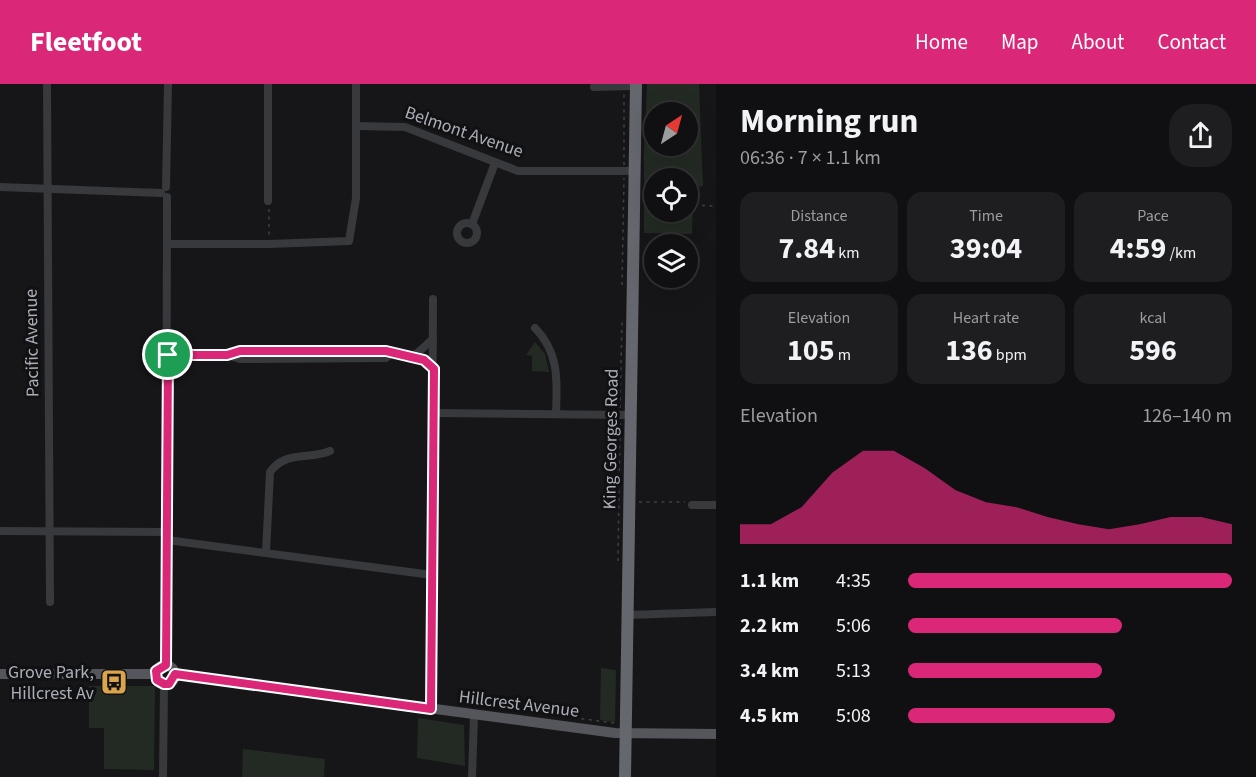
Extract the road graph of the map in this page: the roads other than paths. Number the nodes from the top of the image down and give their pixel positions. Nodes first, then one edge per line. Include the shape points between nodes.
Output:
1 (47, 84) edge
2 (168, 84) edge
3 (268, 84) edge
4 (356, 84) edge
5 (631, 85) edge
6 (594, 87) dead end
7 (357, 126) junction
8 (495, 163) junction
9 (628, 171) junction
10 (0, 187) edge
11 (46, 189) junction
12 (164, 192) junction
13 (268, 201) road end
14 (472, 224) dead end
15 (168, 244) junction
16 (433, 299) dead end
17 (535, 328) dead end
18 (433, 339) junction
19 (168, 355) junction
20 (413, 357) junction
21 (434, 369) junction
22 (625, 412) junction
23 (433, 413) junction
24 (555, 414) junction
25 (330, 451) dead end
26 (692, 503) road end
27 (716, 505) edge
28 (51, 530) junction
29 (0, 531) edge
30 (167, 536) junction
31 (266, 553) junction
32 (432, 575) junction
33 (50, 602) dead end
34 (716, 612) edge
35 (627, 615) junction
36 (166, 665) junction
37 (0, 674) edge
38 (155, 674) junction
39 (175, 674) junction
40 (164, 684) junction
41 (431, 709) junction
42 (474, 715) junction
43 (625, 734) junction
44 (716, 734) edge
45 (163, 777) edge
46 (472, 777) edge
47 (625, 777) edge

1 - 11 street, Pacific Avenue
2 - 12 street
3 - 13 street
4 - 7 street
5 - 6 street
5 - 9 highway, King Georges Road via 634,101
7 - 8 street, Belmont Avenue via 400,125
7 - 15 street via 351,239 344,243
8 - 9 street, Belmont Avenue via 518,171
8 - 14 street
9 - 22 highway, King Georges Road
10 - 11 street
11 - 12 street
11 - 28 street, Pacific Avenue
12 - 15 street
15 - 19 street
16 - 18 street
17 - 24 street via 554,357
18 - 20 street
18 - 21 street
19 - 20 street via 386,351
19 - 30 street
20 - 21 street
21 - 23 street
22 - 24 street
22 - 35 highway, King Georges Road
23 - 24 street
23 - 32 street
25 - 31 street via 290,457 270,472
26 - 27 street
28 - 29 street
28 - 30 street
28 - 33 street, Pacific Avenue
30 - 31 street
30 - 36 street
31 - 32 street
32 - 41 street
34 - 35 street
35 - 43 highway, King Georges Road
36 - 38 main road via 160,666
36 - 39 main road
37 - 38 main road
38 - 40 main road
39 - 40 main road via 172,682
39 - 41 main road, Hillcrest Avenue
40 - 45 street
41 - 42 main road, Hillcrest Avenue
42 - 43 main road, Hillcrest Avenue
42 - 46 street
43 - 44 main road, Hillcrest Avenue
43 - 47 highway, King Georges Road

